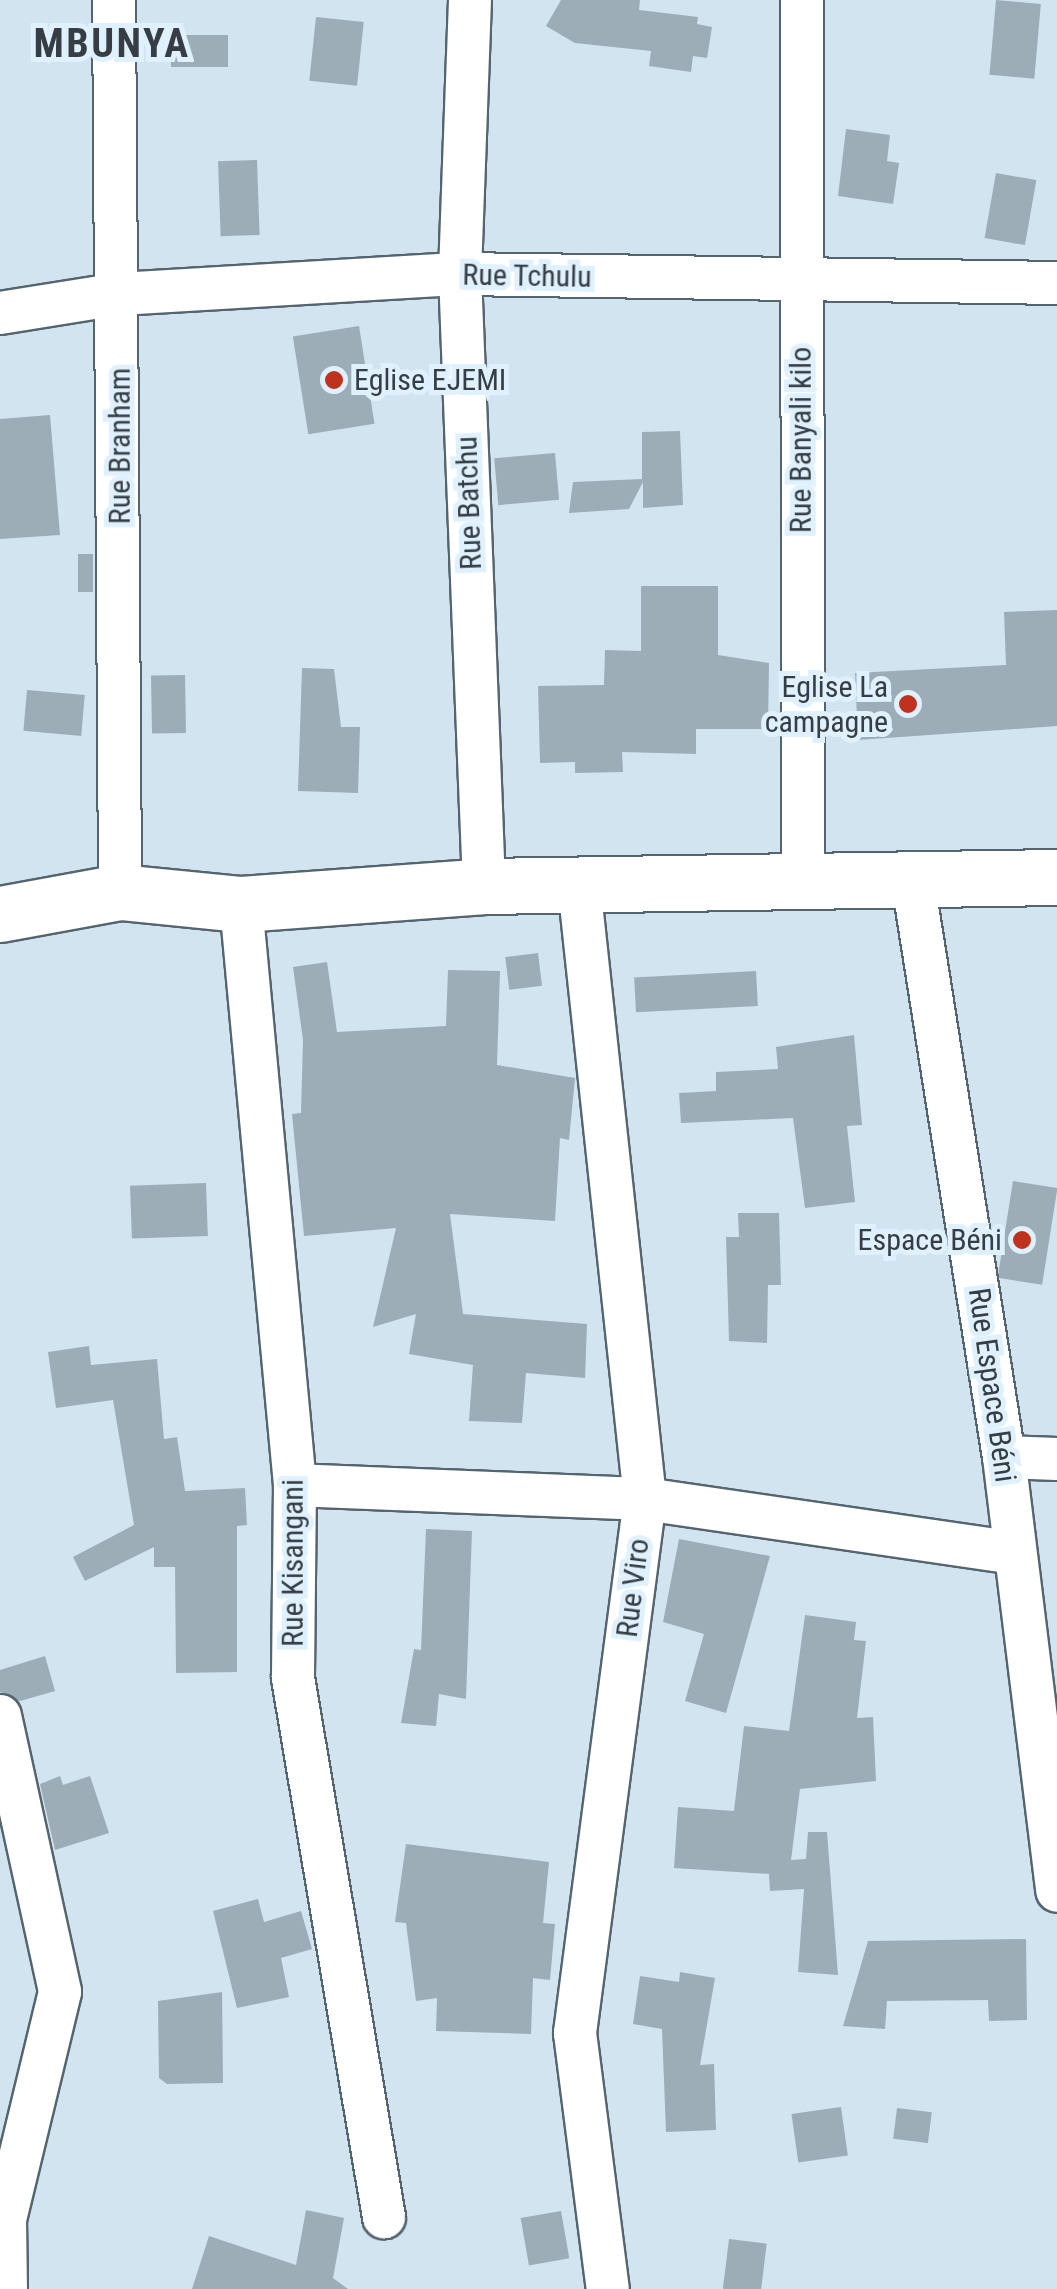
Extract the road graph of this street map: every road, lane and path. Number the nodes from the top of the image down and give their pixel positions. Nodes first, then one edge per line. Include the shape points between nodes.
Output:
1 (114, 0) edge
2 (470, 0) edge
3 (802, 0) edge
4 (460, 274) junction
5 (800, 280) junction
6 (1057, 283) edge
7 (120, 294) junction
8 (0, 313) edge
9 (1057, 878) edge
10 (803, 880) junction
11 (913, 882) junction
12 (484, 886) junction
13 (579, 886) junction
14 (120, 892) junction
15 (241, 904) junction
16 (0, 914) edge
17 (1004, 1457) junction
18 (1057, 1460) edge
19 (296, 1485) junction
20 (645, 1498) junction
21 (1014, 1553) junction
22 (0, 1716) edge
23 (1057, 1890) edge
24 (384, 2216) dead end
25 (6, 2289) edge
26 (608, 2289) edge

1 - 7 street, Rue Branham
2 - 4 street, Rue Batchu
3 - 5 street, Rue Banyali kilo
4 - 5 street, Rue Tchulu
4 - 7 street, Rue Tchulu
4 - 12 street, Rue Batchu
5 - 6 street, Rue Tchulu
5 - 10 street, Rue Banyali kilo
7 - 8 street, Rue Tchulu
7 - 14 street, Rue Branham
9 - 11 street
10 - 11 street
10 - 13 street
11 - 17 street, Rue Espace Béni
12 - 13 street
12 - 15 street
13 - 20 street, Rue Viro
14 - 15 street
14 - 16 street
15 - 19 street, Rue Kisangani
17 - 18 street
17 - 21 street, Rue Espace Béni
19 - 20 street
19 - 24 street, Rue Kisangani via 293,1678
20 - 21 street
20 - 26 street, Rue Viro via 575,2033
21 - 23 street, Rue Espace Béni
22 - 25 street via 60,1992 6,2219

